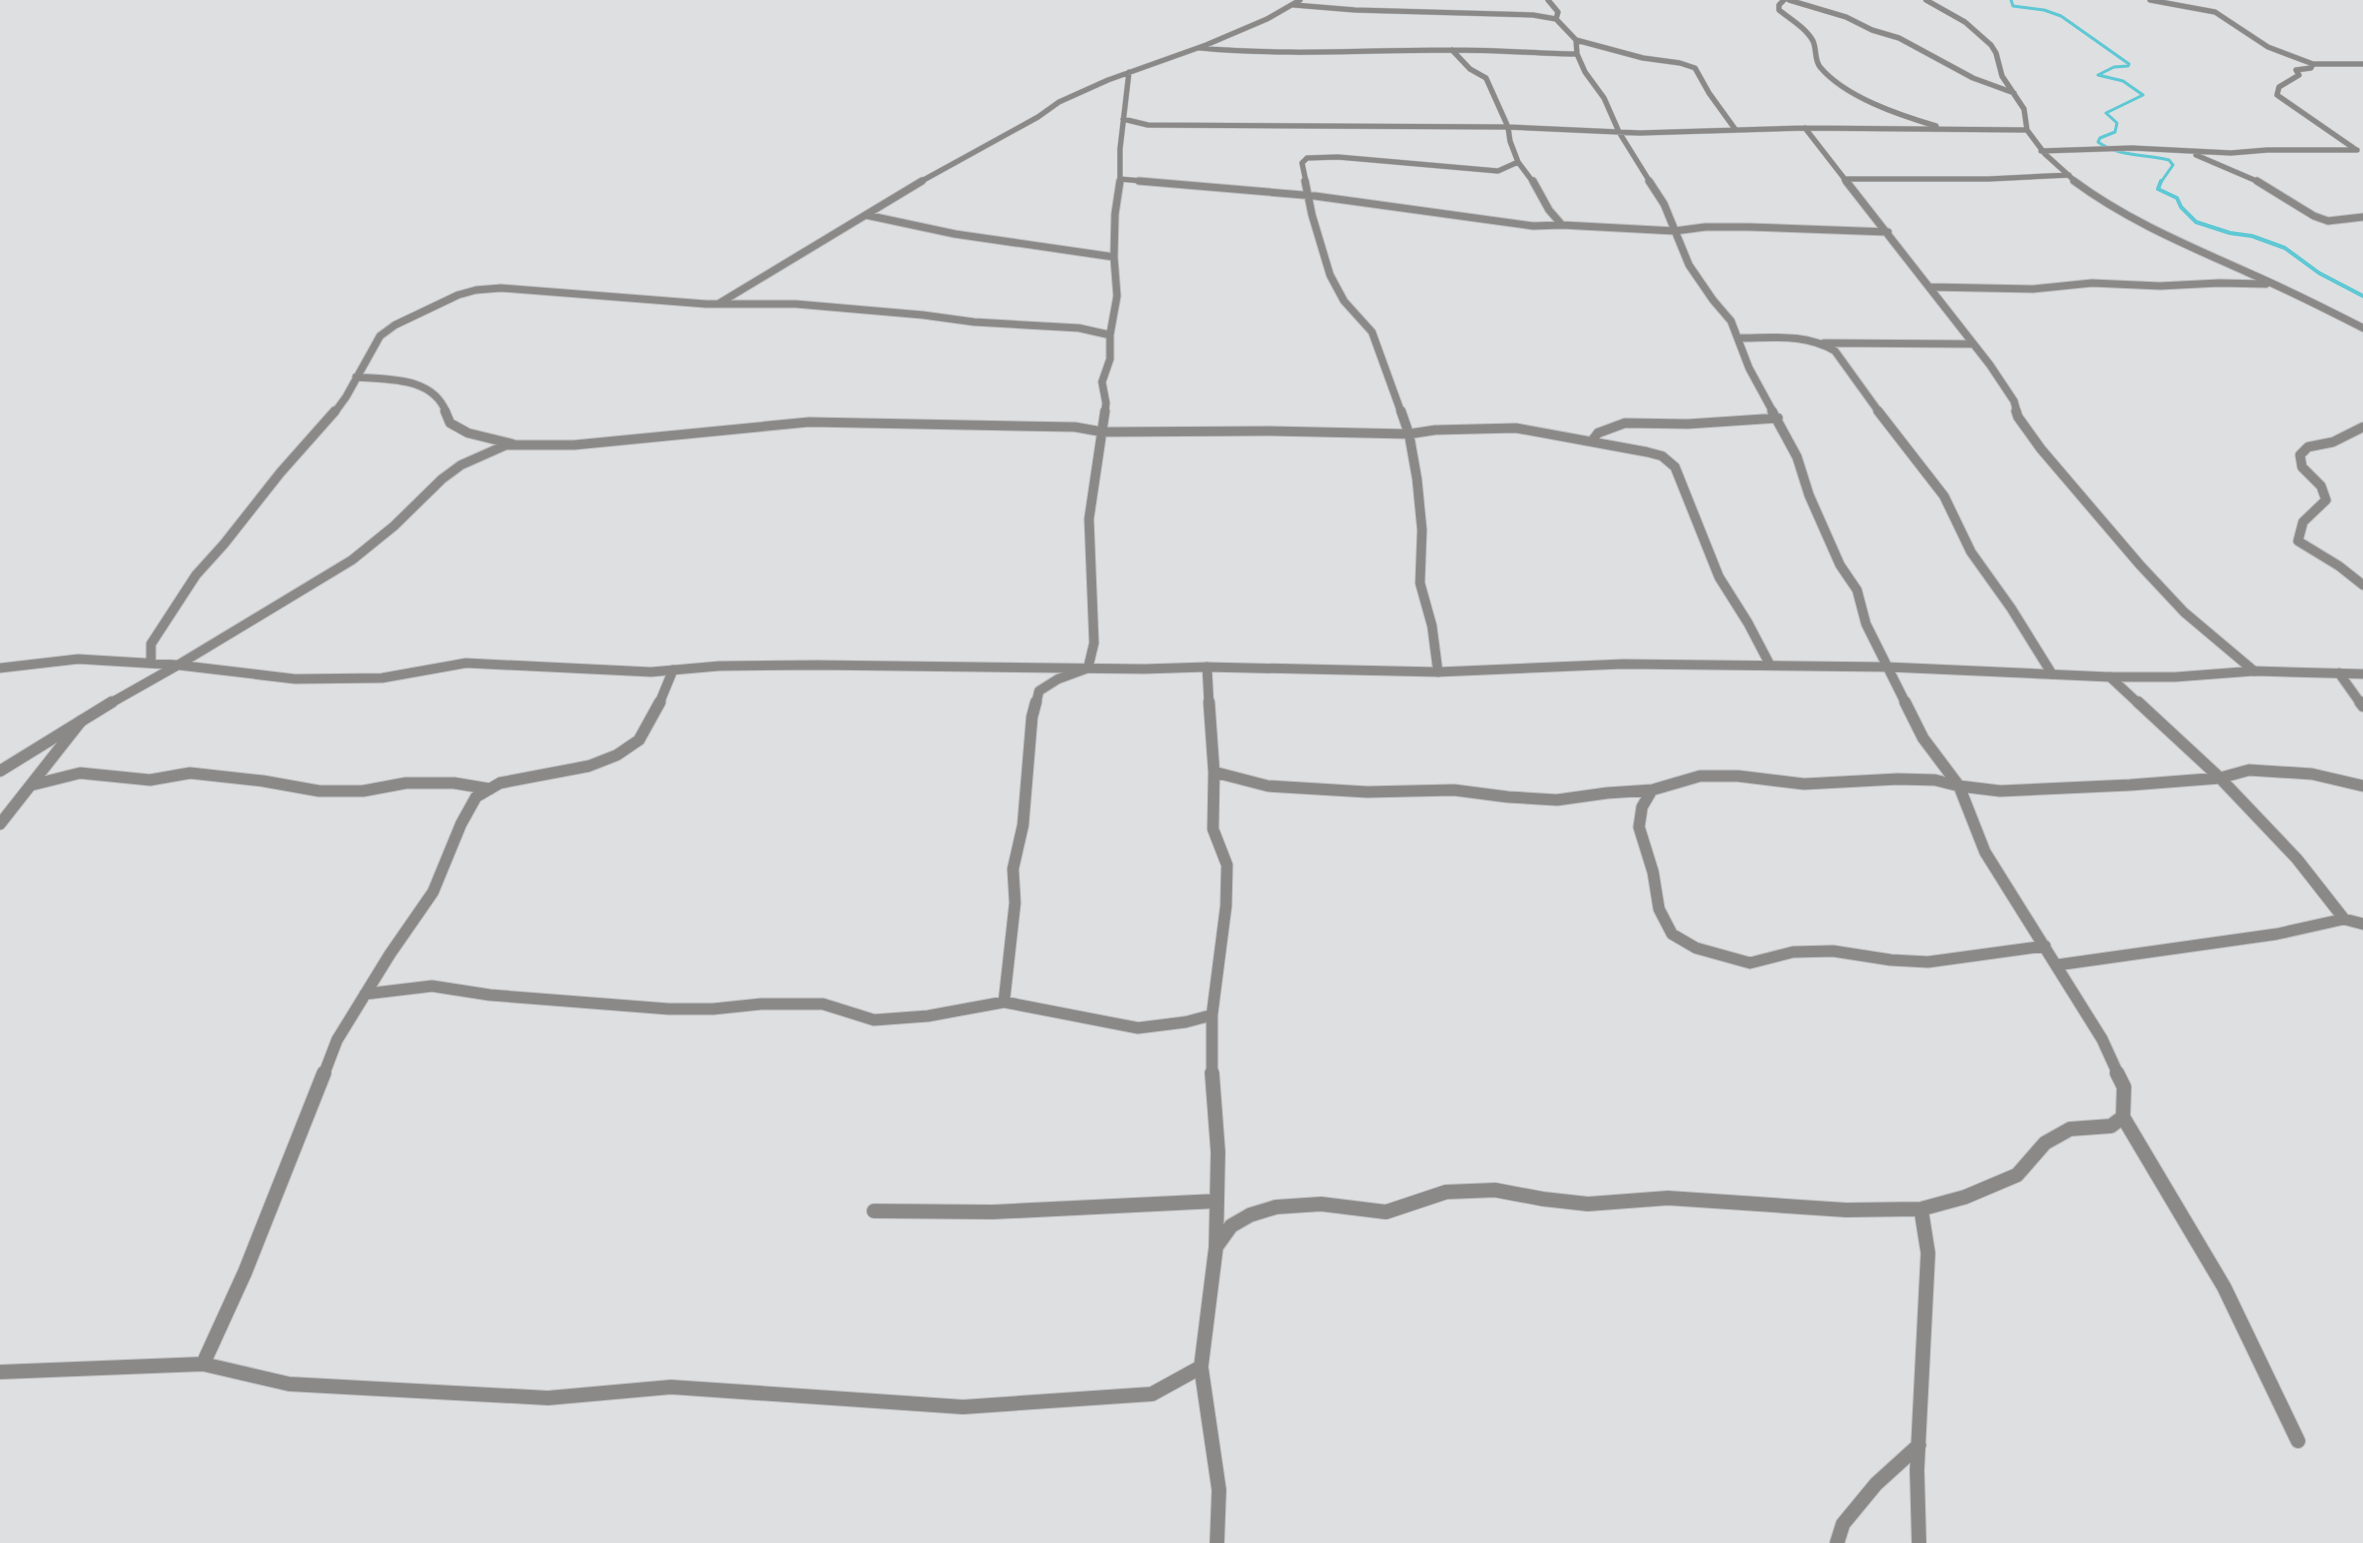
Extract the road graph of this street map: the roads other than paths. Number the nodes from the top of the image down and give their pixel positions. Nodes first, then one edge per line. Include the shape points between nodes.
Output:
1 (1300, 0) edge
2 (1548, 0) edge
3 (1784, 0) edge
4 (1789, 0) edge
5 (1926, 0) edge
6 (2150, 0) edge
7 (1294, 5) junction
8 (1556, 18) junction
9 (1576, 40) junction
10 (1198, 48) junction
11 (1452, 50) junction
12 (1577, 54) junction
13 (2313, 64) junction
14 (2363, 64) edge
15 (1129, 72) junction
16 (2014, 93) junction
17 (1123, 119) junction
18 (1508, 127) junction
19 (1805, 128) junction
20 (1736, 129) junction
21 (1947, 129) junction
22 (2027, 130) junction
23 (1619, 132) junction
24 (2041, 151) junction
25 (2185, 151) junction
26 (2360, 152) edge
27 (1518, 162) junction
28 (2069, 175) junction
29 (1120, 179) junction
30 (1844, 179) junction
31 (1309, 195) junction
32 (866, 215) junction
33 (2363, 217) edge
34 (1562, 225) junction
35 (1675, 231) junction
36 (1888, 232) junction
37 (1114, 257) junction
38 (2271, 284) junction
39 (1930, 287) junction
40 (717, 304) junction
41 (2363, 328) edge
42 (1110, 335) junction
43 (1739, 338) junction
44 (1824, 343) junction
45 (1972, 344) junction
46 (356, 377) junction
47 (1778, 418) junction
48 (2363, 427) edge
49 (1103, 432) junction
50 (1409, 434) junction
51 (1592, 442) junction
52 (517, 445) junction
53 (2363, 586) edge
54 (151, 662) junction
55 (178, 665) junction
56 (1770, 665) junction
57 (1207, 667) junction
58 (1888, 667) junction
59 (0, 668) edge
60 (1088, 668) junction
61 (673, 670) junction
62 (1438, 672) junction
63 (2254, 672) junction
64 (2339, 673) junction
65 (2052, 674) junction
66 (2363, 674) edge
67 (2110, 677) junction
68 (2363, 706) edge
69 (84, 718) junction
70 (0, 771) edge
71 (1214, 772) junction
72 (2220, 778) junction
73 (32, 785) junction
74 (1958, 786) junction
75 (2363, 786) edge
76 (490, 789) junction
77 (1652, 790) junction
78 (0, 824) edge
79 (2344, 919) junction
80 (2363, 924) edge
81 (2045, 946) junction
82 (2057, 964) junction
83 (365, 994) junction
84 (1004, 1002) junction
85 (1212, 1015) junction
86 (2123, 1117) junction
87 (1216, 1201) junction
88 (1921, 1209) junction
89 (874, 1211) dead end
90 (1216, 1246) junction
91 (203, 1364) junction
92 (1201, 1367) junction
93 (0, 1372) edge
94 (2298, 1442) dead end
95 (1918, 1445) junction
96 (1217, 1543) edge
97 (1836, 1543) edge
98 (1919, 1543) edge

1 - 7 street
2 - 8 street via 1558,12
3 - 21 street via 1778,5 1779,10 1814,43 1818,65 1835,80 1913,120
4 - 16 street via 1846,17 1872,30 1899,38 1973,78
5 - 16 street via 1957,15 1984,40 1995,53 2003,77
6 - 13 street via 2215,12 2268,47
7 - 8 street
7 - 10 street via 1268,20
8 - 9 street
9 - 12 street
9 - 20 street via 1695,68
10 - 11 street via 1305,54
10 - 15 street
11 - 12 street
11 - 18 street via 1470,69 1486,78
12 - 23 street via 1585,72 1604,98
13 - 14 street
13 - 26 street via 2311,68 2296,70 2299,76 2278,87 2277,94
15 - 17 street
15 - 32 street via 1081,90
16 - 22 street via 2029,121
17 - 18 street via 1148,125
17 - 29 street
18 - 23 street
18 - 27 street
19 - 20 street
19 - 21 street
19 - 30 street
20 - 23 street
21 - 22 street
22 - 24 street
23 - 35 street via 1664,204
24 - 25 street
24 - 28 street
25 - 26 street
25 - 33 street via 2251,177 2314,216 2328,221
27 - 31 street via 1498,171 1318,156 1307,158 1302,163
27 - 34 street
28 - 30 street via 1988,179
28 - 38 street via 2141,224
29 - 31 street
29 - 37 street
30 - 36 street
31 - 34 street via 1533,226
31 - 50 street via 1330,275 1344,301 1372,332
32 - 37 street via 955,234
32 - 40 street
34 - 35 street
35 - 36 street via 1750,227
35 - 43 street via 1689,265 1731,321
36 - 39 street
37 - 42 street via 1117,296
38 - 39 street via 2160,286 2100,283 2034,289
38 - 41 street
39 - 45 street
40 - 42 street via 796,304 974,322 1079,328
40 - 46 street via 501,288 476,290 404,321 380,336
42 - 49 street via 1110,358 1102,382 1106,403
43 - 44 street
43 - 47 street via 1749,368
44 - 45 street
44 - 65 street via 1835,351 1944,496 1971,552
45 - 63 street via 2006,388 2018,417 2041,449 2140,566 2184,612
46 - 52 street via 416,383 444,406 450,423 468,432
46 - 54 street via 346,397 322,428 280,473 196,575 152,644
47 - 51 street via 1688,424 1625,423 1598,433
47 - 58 street via 1840,565 1857,590 1866,624
48 - 53 street via 2333,442 2308,446 2300,455 2302,467 2321,486 2326,500 2310,512 2298,532 2298,541 2339,566
49 - 50 street
49 - 52 street via 1075,427 991,424 938,426 809,422 628,441
49 - 60 street via 1089,519 1094,643
50 - 51 street via 1435,430 1516,428
50 - 62 street via 1422,530 1420,583 1432,626
51 - 56 street via 1662,456 1675,467 1719,577
52 - 55 street via 506,445 461,465 352,560
54 - 55 street
54 - 59 street via 78,658
55 - 61 street via 295,680 382,678 466,663 651,672
55 - 69 street
56 - 58 street
56 - 62 street via 1623,664
57 - 60 street
57 - 62 street
57 - 71 street
58 - 65 street
58 - 74 street via 1923,738
60 - 61 street via 817,664
60 - 84 street via 1058,679 1039,691 1032,717 1024,816 1013,869 1015,903
61 - 76 street via 639,740 617,755 589,766 500,783
63 - 64 street
63 - 67 street
64 - 66 street
64 - 68 street
65 - 67 street
67 - 72 street
69 - 70 street
69 - 73 street
71 - 77 street via 1268,786 1367,792 1454,790 1558,800
71 - 85 street via 1213,829 1227,865 1226,906
72 - 74 street via 2000,791
72 - 75 street via 2249,770 2312,774
72 - 79 street via 2297,859
73 - 76 street via 80,773 150,780 190,773 263,780 319,792 362,791 406,784 454,784
73 - 78 street
74 - 77 street via 1934,780 1804,784 1738,776 1700,776
74 - 81 street via 1985,852
76 - 83 street via 476,797 461,824 433,892
77 - 81 street via 1642,807 1638,827 1653,872 1659,909 1672,934 1696,948 1750,963 1792,952 1833,951 1928,962
79 - 80 street
79 - 82 street via 2276,934
81 - 82 street
82 - 86 street via 2102,1039 2124,1087
83 - 84 street via 432,986 490,996 668,1009 823,1004 874,1020 928,1016
83 - 91 street via 337,1040 245,1272
84 - 85 street via 1138,1028
85 - 87 street via 1211,1064 1218,1152
86 - 88 street via 2111,1126 2070,1129 2044,1143 2017,1175 1966,1197
86 - 94 street via 2224,1287
87 - 89 street via 993,1212
87 - 90 street
88 - 90 street via 1846,1210 1668,1198 1588,1204 1495,1190 1446,1192 1386,1212 1321,1204 1276,1207 1250,1215 1231,1226
88 - 95 street via 1928,1252
90 - 92 street
91 - 92 street via 289,1384 548,1398 672,1387 963,1407 1152,1394
91 - 93 street
92 - 96 street via 1219,1490
95 - 97 street via 1876,1484 1843,1524
95 - 98 street

